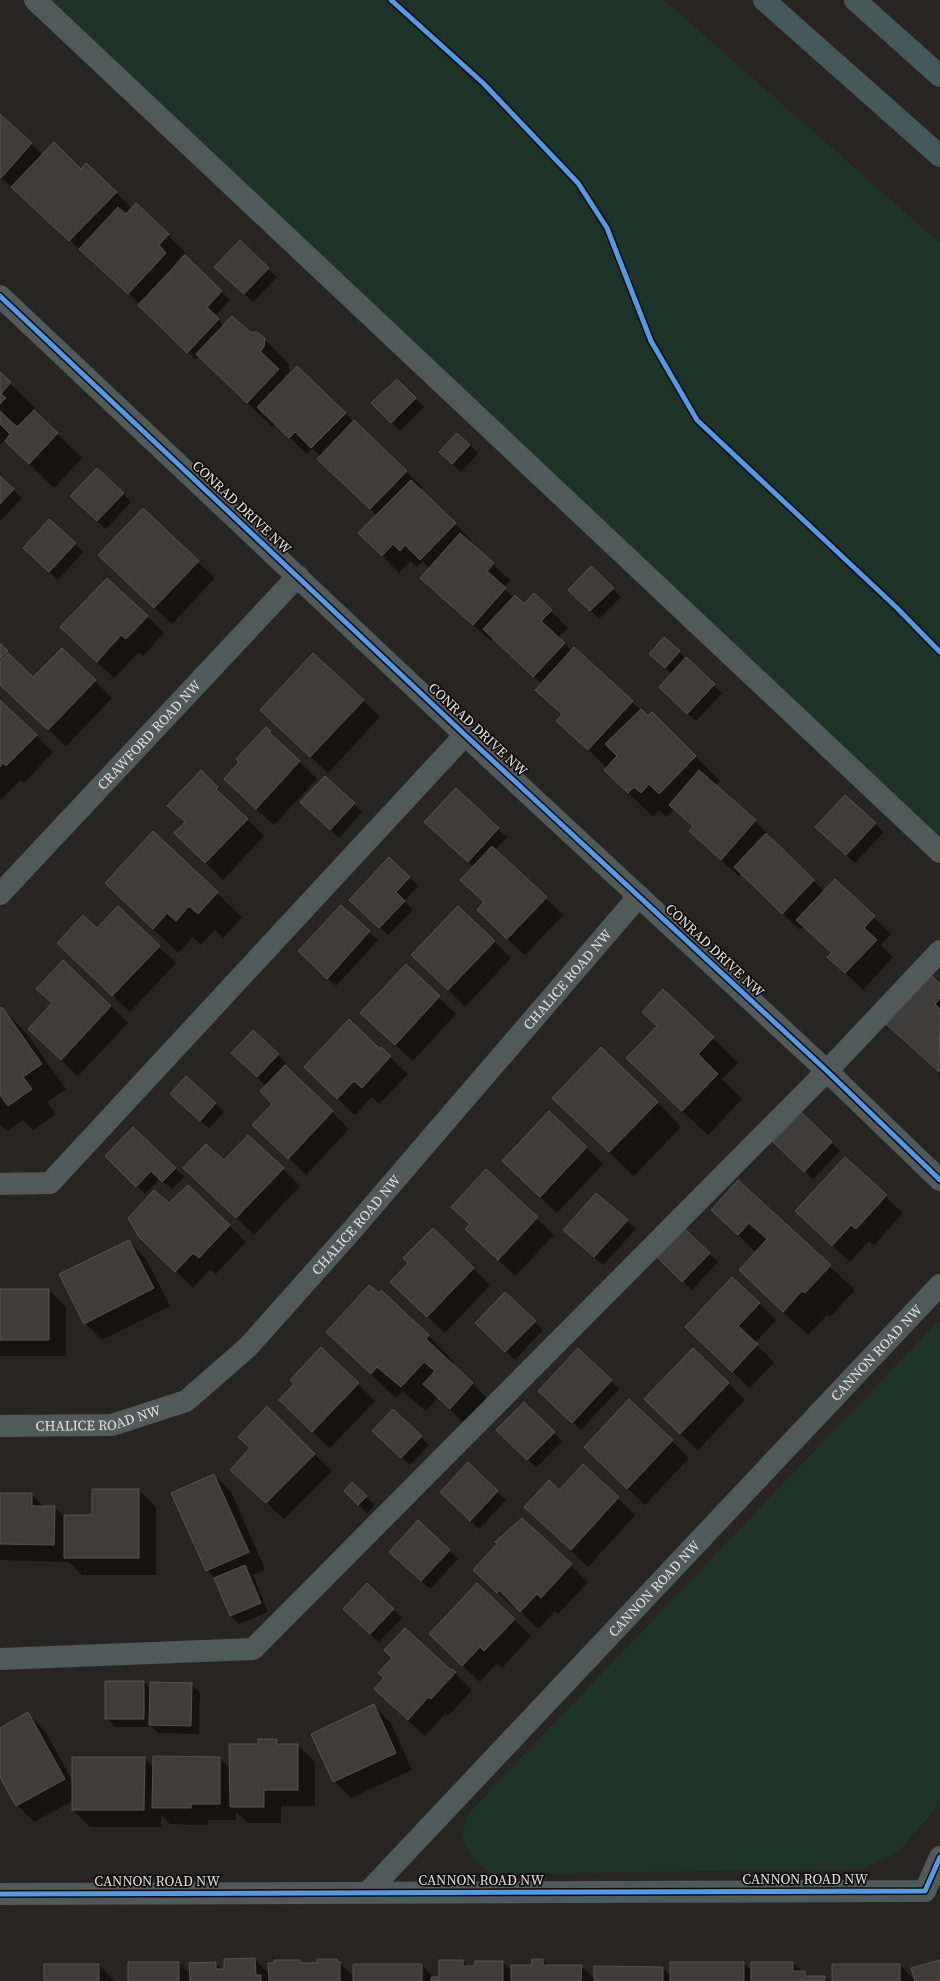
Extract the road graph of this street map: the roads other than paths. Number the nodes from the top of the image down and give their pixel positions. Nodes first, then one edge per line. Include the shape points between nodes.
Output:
1 (35, 0) edge
2 (764, 0) edge
3 (855, 0) edge
4 (940, 76) edge
5 (940, 156) edge
6 (0, 296) edge
7 (298, 576) junction
8 (465, 735) junction
9 (940, 852) edge
10 (0, 894) edge
11 (639, 896) junction
12 (940, 951) edge
13 (827, 1071) junction
14 (940, 1180) edge
15 (0, 1184) edge
16 (940, 1285) edge
17 (0, 1426) edge
18 (0, 1659) edge
19 (940, 1857) edge
20 (368, 1892) junction
21 (0, 1894) edge

1 - 9 street
2 - 5 main road
3 - 4 main road
6 - 7 street, CONRAD DRIVE NW
7 - 8 street, CONRAD DRIVE NW
7 - 10 street, CRAWFORD ROAD NW
8 - 11 street, CONRAD DRIVE NW
8 - 15 street via 50,1184
11 - 13 street, CONRAD DRIVE NW
11 - 17 street, CHALICE ROAD NW via 353,1229 248,1347 186,1401 112,1425
12 - 13 street
13 - 14 street, CONRAD DRIVE NW
13 - 18 street via 253,1649
16 - 20 street, CANNON ROAD NW
19 - 20 street, CANNON ROAD NW via 925,1891
20 - 21 street, CANNON ROAD NW

